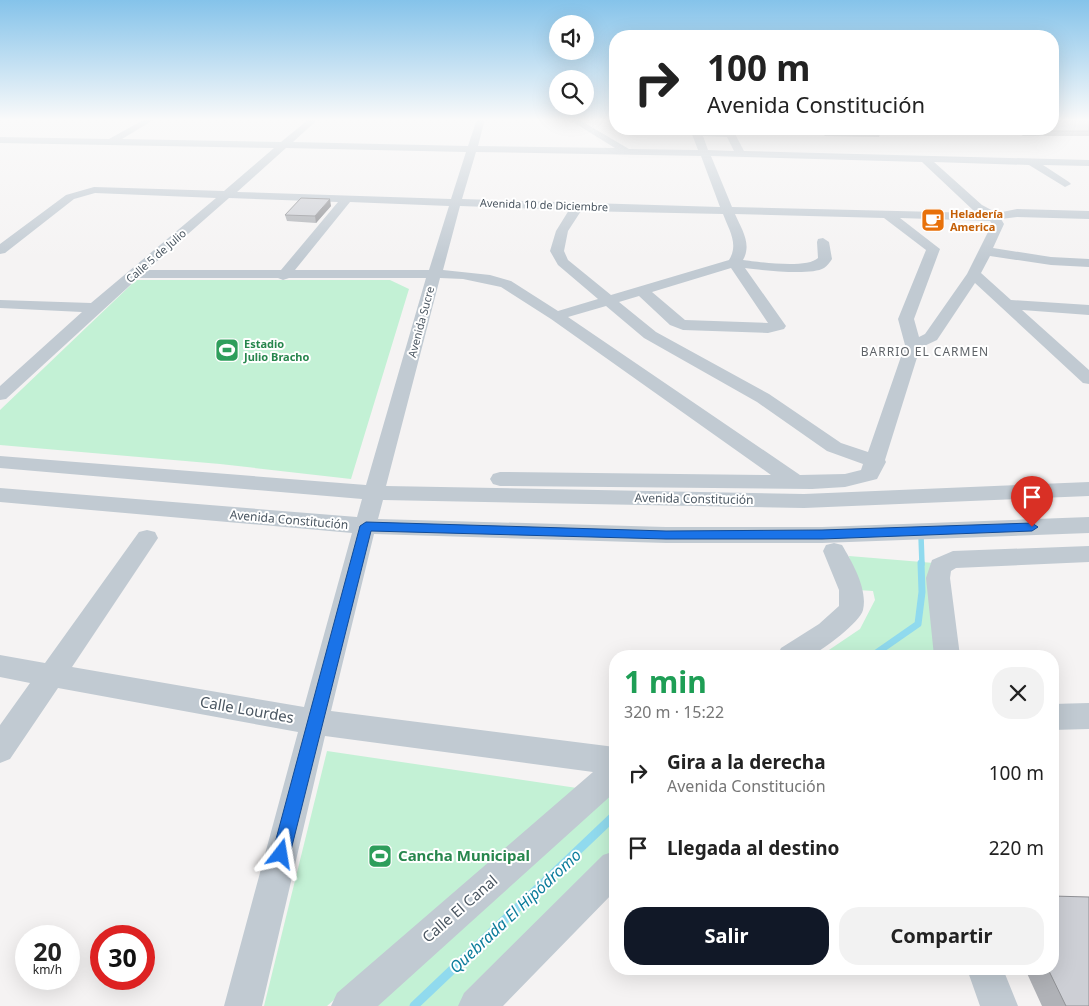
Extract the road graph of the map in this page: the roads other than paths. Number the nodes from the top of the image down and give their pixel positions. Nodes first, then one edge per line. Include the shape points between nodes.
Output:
1 (260, 166) edge
2 (467, 166) edge
3 (711, 166) edge
4 (932, 166) edge
5 (947, 166) edge
6 (1038, 166) edge
7 (1064, 184) dead end
8 (952, 185) junction
9 (968, 185) junction
10 (226, 195) junction
11 (348, 198) junction
12 (457, 203) junction
13 (577, 207) junction
14 (727, 210) junction
15 (886, 214) junction
16 (998, 215) junction
17 (1089, 215) edge
18 (1089, 219) edge
19 (823, 242) dead end
20 (0, 250) edge
21 (986, 250) junction
22 (734, 263) junction
23 (1089, 263) edge
24 (135, 274) junction
25 (434, 274) junction
26 (974, 274) junction
27 (284, 276) junction
28 (641, 290) junction
29 (608, 300) junction
30 (0, 304) edge
31 (1007, 304) junction
32 (95, 308) junction
33 (1089, 310) edge
34 (556, 316) junction
35 (913, 345) junction
36 (1089, 379) edge
37 (0, 395) edge
38 (0, 462) edge
39 (876, 462) junction
40 (500, 479) dead end
41 (794, 481) junction
42 (1089, 489) edge
43 (375, 493) junction
44 (0, 495) edge
45 (1089, 525) edge
46 (366, 526) junction
47 (147, 538) dead end
48 (834, 551) dead end
49 (1089, 554) edge
50 (799, 650) edge
51 (946, 650) edge
52 (0, 666) edge
53 (52, 675) junction
54 (1089, 716) edge
55 (1059, 717) edge
56 (314, 722) junction
57 (0, 749) edge
58 (609, 760) edge
59 (609, 777) edge
60 (609, 874) edge
61 (986, 975) edge
62 (243, 1006) edge
63 (350, 1006) edge
64 (477, 1006) edge
65 (999, 1006) edge

1 - 10 street, Calle 5 de Julio
2 - 12 street, Avenida Sucre
3 - 14 street
4 - 8 street
5 - 9 street
6 - 7 street
8 - 9 street
8 - 16 street via 978,208
9 - 16 street
10 - 11 street, Avenida 10 de Diciembre
10 - 20 street, Avenida 10 de Diciembre via 107,189 80,192
10 - 24 street, Calle 5 de Julio
11 - 12 street, Avenida 10 de Diciembre
11 - 27 street
12 - 13 street, Avenida 10 de Diciembre
12 - 25 street, Avenida Sucre
13 - 14 street, Avenida 10 de Diciembre
13 - 29 street via 562,231 557,251 563,262
14 - 15 street, Avenida 10 de Diciembre
14 - 22 street via 741,244
15 - 16 street, Avenida 10 de Diciembre
15 - 35 street via 933,249 906,319
16 - 17 street, Avenida 10 de Diciembre
16 - 18 street, Avenida 10 de Diciembre
16 - 21 street via 998,224
19 - 22 street via 825,259 812,267
21 - 23 street via 1051,261
21 - 26 street
22 - 28 street
22 - 28 street via 778,326 683,325 675,322
24 - 27 street
24 - 32 street, Calle 5 de Julio
25 - 27 street
25 - 34 street via 463,275 506,284
25 - 43 street, Avenida Sucre
26 - 31 street
26 - 35 street via 930,337
28 - 29 street
29 - 34 street
29 - 39 street via 650,334 763,398 834,447
30 - 32 street
31 - 33 street
31 - 36 street
32 - 37 street, Calle 5 de Julio
34 - 41 street
35 - 39 street
38 - 43 street, Avenida Constitución
39 - 41 street via 870,474 861,478
40 - 41 street
42 - 43 street, Avenida Constitución via 804,501
43 - 46 street, Avenida Sucre
44 - 46 street, Avenida Constitución
45 - 46 street, Avenida Constitución via 744,535
46 - 56 street, Avenida Sucre
47 - 53 street
48 - 50 street via 851,590 851,610 828,631
49 - 51 street via 953,560 940,566 938,578
52 - 53 street, Calle Lourdes
53 - 56 street, Calle Lourdes
53 - 57 street
54 - 55 street
56 - 58 street, Calle Lourdes
56 - 62 street, Avenida Sucre
59 - 63 street, Calle El Canal
60 - 64 street
61 - 65 street

